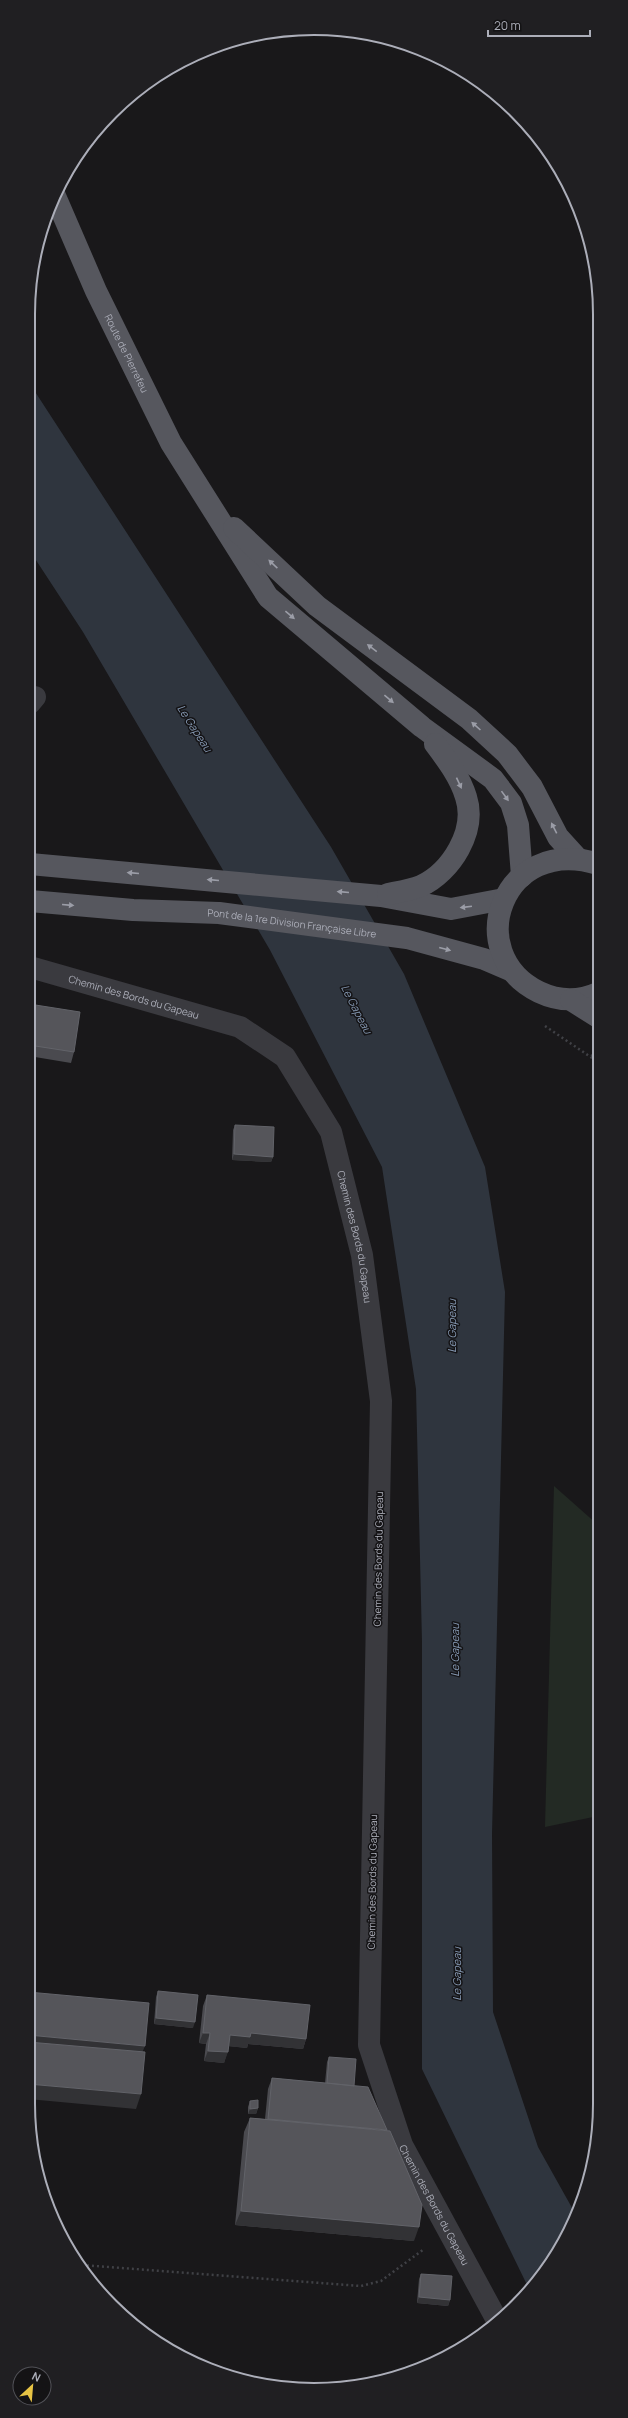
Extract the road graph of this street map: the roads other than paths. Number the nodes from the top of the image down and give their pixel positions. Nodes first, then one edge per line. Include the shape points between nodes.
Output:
1 (58, 203) edge
2 (210, 505) junction
3 (422, 727) junction
4 (588, 861) edge
5 (35, 864) edge
6 (522, 876) junction
7 (381, 896) junction
8 (504, 899) junction
9 (35, 901) edge
10 (35, 968) edge
11 (512, 971) junction
12 (593, 994) edge
13 (571, 1000) junction
14 (593, 1014) edge
15 (495, 2316) edge

1 - 2 main road, Route de Pierrefeu via 96,291 171,443
2 -> 3 main road via 268,597
4 -> 2 main road via 558,837 532,787 507,754 469,719 317,606
3 -> 6 main road via 493,779 511,803 518,825
3 -> 7 main road via 451,765 466,798 468,816 463,841 447,868 421,886
4 - 6 main road via 558,859 539,864
7 -> 5 main road
6 - 8 main road
8 -> 7 main road via 451,909
8 - 11 main road via 499,917 498,936 502,954
9 -> 11 main road, Pont de la 1re Division Française Libre via 219,913 407,938 484,959
10 - 15 street, Chemin des Bords du Gapeau via 240,1027 285,1057 331,1132 362,1255 381,1402 370,2045 402,2145
11 - 13 main road via 528,987 548,996
12 - 13 main road
13 - 14 main road

